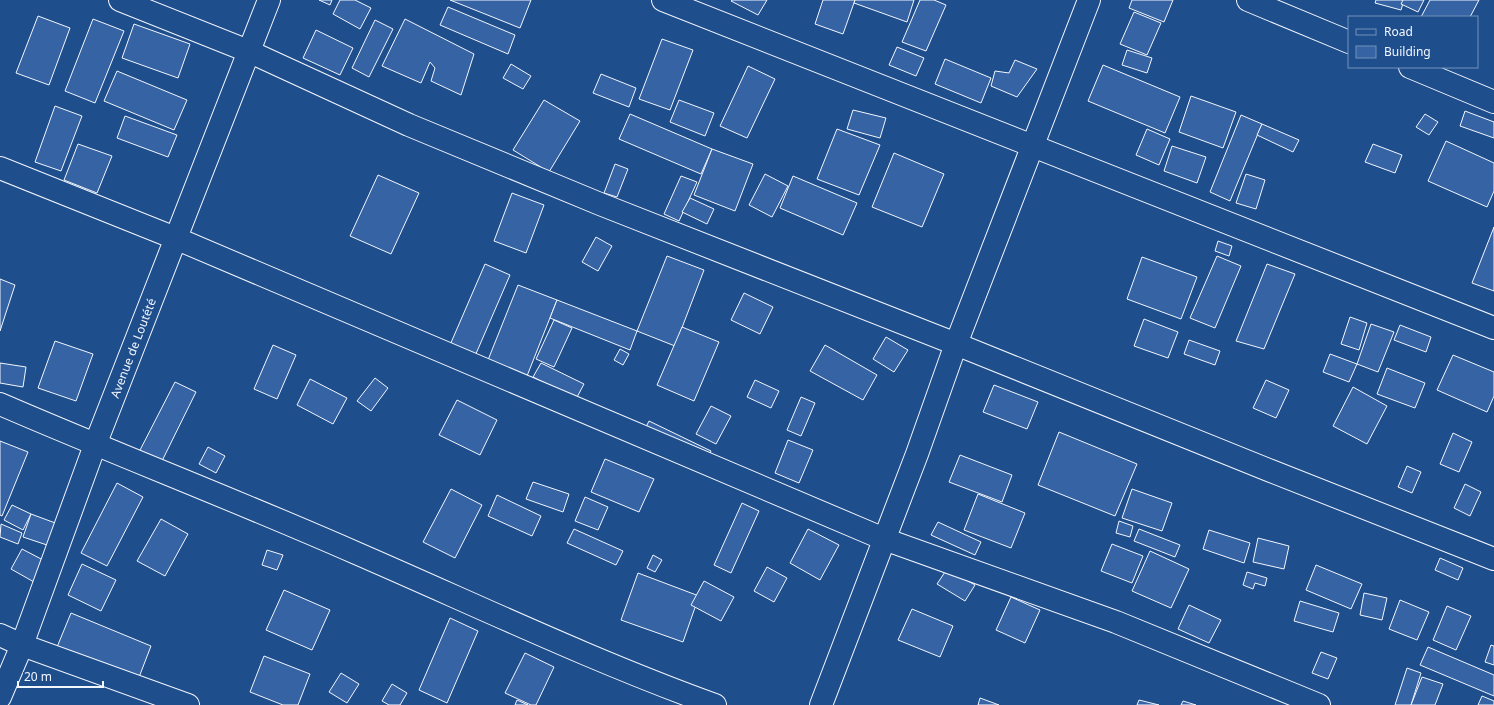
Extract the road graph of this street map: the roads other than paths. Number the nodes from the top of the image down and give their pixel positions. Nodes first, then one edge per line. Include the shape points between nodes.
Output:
1 (120, 0) edge
2 (269, 0) edge
3 (663, 0) edge
4 (1089, 0) edge
5 (1248, 0) edge
6 (1348, 42) edge
7 (248, 52) junction
8 (1412, 68) edge
9 (1494, 102) edge
10 (1032, 145) junction
11 (0, 168) edge
12 (175, 238) junction
13 (1494, 328) edge
14 (956, 344) junction
15 (0, 404) edge
16 (95, 445) junction
17 (884, 539) junction
18 (1494, 558) edge
19 (0, 635) edge
20 (22, 645) junction
21 (0, 697) edge
22 (188, 705) edge
23 (715, 705) edge
24 (821, 705) edge
25 (1319, 705) edge

1 - 7 street
2 - 7 street, Avenue de Loutété
3 - 10 street
4 - 10 street
5 - 6 street
7 - 12 street, Avenue de Loutété
7 - 14 street via 409,125 593,201
8 - 9 street
10 - 13 street
10 - 14 street
11 - 12 street
12 - 16 street, Avenue de Loutété
12 - 17 street
14 - 17 street
14 - 18 street
15 - 16 street
16 - 20 street, Avenue de Loutété
16 - 23 street via 356,553 564,645
17 - 24 street
17 - 25 street via 1116,622
19 - 20 street
20 - 21 street, Avenue de Loutété
20 - 22 street

